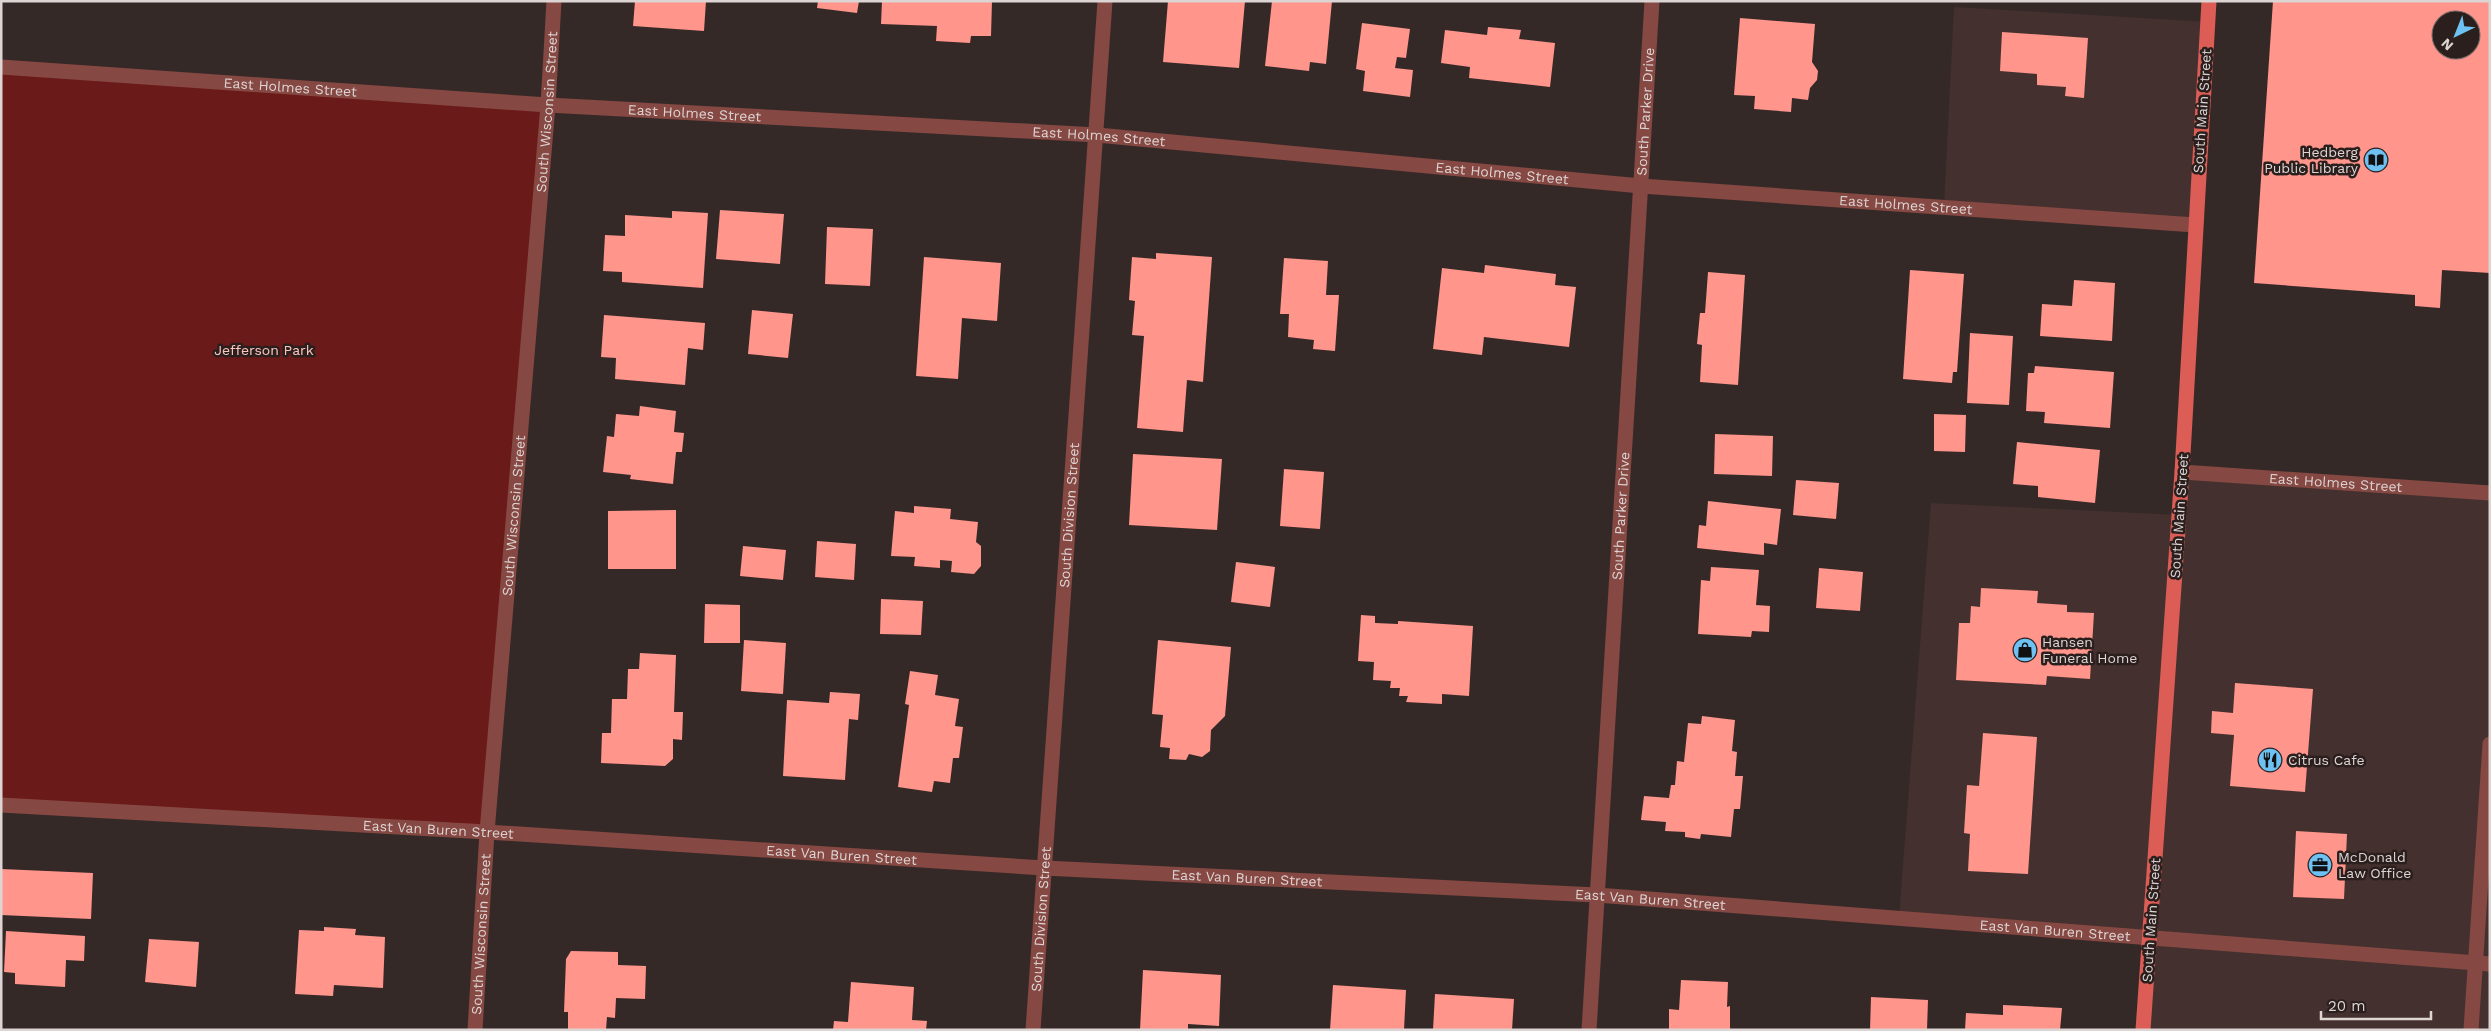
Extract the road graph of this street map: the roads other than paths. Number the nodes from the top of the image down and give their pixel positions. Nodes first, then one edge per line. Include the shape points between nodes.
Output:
1 (554, 1) edge
2 (1105, 1) edge
3 (1652, 1) edge
4 (2210, 1) edge
5 (1, 67) edge
6 (548, 105) junction
7 (1097, 135) junction
8 (1641, 186) junction
9 (2195, 224) junction
10 (2182, 472) junction
11 (2490, 493) edge
12 (2490, 744) edge
13 (1, 805) edge
14 (487, 832) junction
15 (1044, 868) junction
16 (1597, 895) junction
17 (2149, 939) junction
18 (2482, 963) edge
19 (475, 1030) edge
20 (1033, 1030) edge
21 (1590, 1030) edge
22 (2144, 1030) edge
23 (2470, 1030) edge

1 - 6 street, South Wisconsin Street
2 - 7 street, South Division Street
3 - 8 street, South Parker Drive
4 - 9 main road, South Main Street
5 - 6 street, East Holmes Street
6 - 7 street, East Holmes Street
6 - 14 street, South Wisconsin Street
7 - 8 street, East Holmes Street
7 - 15 street, South Division Street
8 - 9 street, East Holmes Street
8 - 16 street, South Parker Drive
9 - 10 main road, South Main Street
10 - 11 street, East Holmes Street
10 - 17 main road, South Main Street
12 - 18 street
13 - 14 street, East Van Buren Street
14 - 15 street, East Van Buren Street
14 - 19 street, South Wisconsin Street
15 - 16 street, East Van Buren Street
15 - 20 street, South Division Street
16 - 17 street, East Van Buren Street
16 - 21 street, South Parker Drive
17 - 18 street, East Van Buren Street
17 - 22 main road, South Main Street
18 - 23 street

